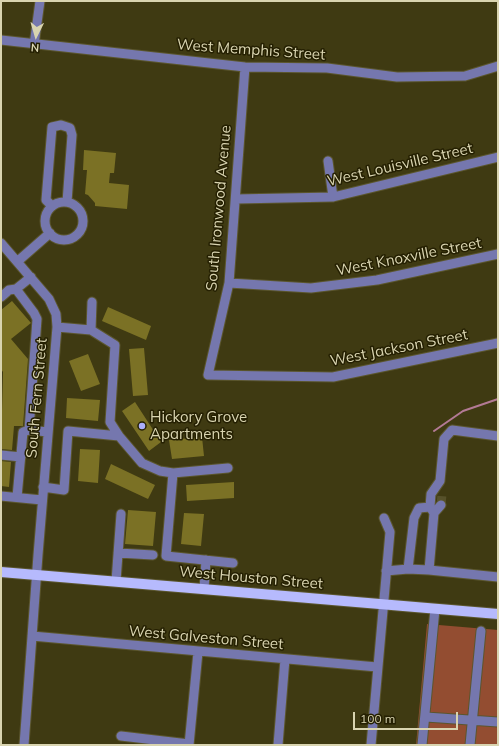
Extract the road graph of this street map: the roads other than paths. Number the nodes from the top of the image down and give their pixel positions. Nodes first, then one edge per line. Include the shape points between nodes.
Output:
1 (40, 1) edge
2 (1, 40) edge
3 (34, 45) junction
4 (245, 66) junction
5 (498, 66) edge
6 (498, 157) edge
7 (328, 162) dead end
8 (333, 197) junction
9 (236, 199) junction
10 (67, 202) junction
11 (52, 206) junction
12 (50, 233) junction
13 (1, 243) edge
14 (498, 254) edge
15 (18, 261) junction
16 (31, 277) junction
17 (229, 283) junction
18 (16, 289) junction
19 (1, 297) edge
20 (92, 302) dead end
21 (57, 327) junction
22 (91, 330) junction
23 (498, 343) edge
24 (208, 375) joint
25 (29, 430) junction
26 (48, 432) junction
27 (119, 436) junction
28 (498, 436) edge
29 (1, 455) edge
30 (20, 457) junction
31 (228, 468) dead end
32 (173, 473) junction
33 (438, 485) junction
34 (43, 488) junction
35 (442, 494) tunnel mouth
36 (1, 496) edge
37 (17, 497) junction
38 (42, 500) junction
39 (441, 505) dead end
40 (432, 510) junction
41 (121, 514) dead end
42 (384, 518) dead end
43 (118, 553) junction
44 (153, 555) dead end
45 (206, 560) junction
46 (233, 563) dead end
47 (408, 569) junction
48 (429, 570) junction
49 (386, 571) junction
50 (1, 572) edge
51 (36, 574) junction
52 (498, 577) edge
53 (116, 581) junction
54 (204, 589) junction
55 (383, 605) junction
56 (435, 609) junction
57 (498, 614) edge
58 (481, 631) dead end
59 (32, 636) junction
60 (198, 652) junction
61 (285, 660) junction
62 (377, 667) junction
63 (426, 717) junction
64 (473, 720) junction
65 (498, 722) edge
66 (121, 736) dead end
67 (189, 744) edge
68 (24, 745) edge
69 (278, 745) edge
70 (371, 745) edge
71 (422, 745) edge
72 (470, 745) edge

1 - 3 street
2 - 3 street, West Memphis Street
3 - 4 street, West Memphis Street
4 - 5 street, West Memphis Street via 327,68 396,77 465,76
4 - 9 street, South Ironwood Avenue
6 - 8 street, West Louisville Street
7 - 8 street
8 - 9 street, West Louisville Street
9 - 17 street, South Ironwood Avenue
10 - 11 street
10 - 11 street via 72,135 70,128 61,125 52,127 46,200
10 - 12 street via 79,209 82,215 82,228 79,233 68,239 55,237
11 - 12 street via 45,222
12 - 15 street
13 - 15 street, South Fern Street
14 - 17 street, West Knoxville Street via 377,280 312,288
15 - 16 street, South Fern Street
16 - 18 street
16 - 21 street, South Fern Street via 49,299 56,314
17 - 24 street, South Ironwood Avenue
18 - 19 street via 9,290
18 - 25 street via 37,319
20 - 22 street
21 - 22 street
21 - 26 street, South Fern Street
22 - 27 street via 115,345 110,422
23 - 24 street, West Jackson Street via 333,376
25 - 26 street
25 - 30 street via 22,435
26 - 34 street, South Fern Street
27 - 32 street via 142,463 155,470
27 - 34 street via 68,431 64,490
28 - 33 street via 452,430 444,439
29 - 30 street
30 - 37 street
31 - 32 street
32 - 45 street via 166,556
33 - 35 street
33 - 40 street via 431,494
34 - 38 street, South Fern Street
36 - 37 street
37 - 38 street
38 - 51 street, South Fern Street
39 - 40 street
40 - 47 street via 419,508 414,518
40 - 48 street
41 - 43 street
42 - 49 street via 390,532
43 - 44 street
43 - 53 street
45 - 46 street
45 - 54 street
47 - 48 street
47 - 49 street
48 - 52 street
49 - 55 street
50 - 51 main road, West Houston Street
51 - 53 main road, West Houston Street
51 - 59 street, South Fern Street
53 - 54 main road, West Houston Street
54 - 55 main road, West Houston Street
55 - 56 main road, West Houston Street
55 - 62 street
56 - 57 main road, West Houston Street
56 - 63 street
58 - 64 street
59 - 60 street, West Galveston Street
59 - 68 street, South Fern Street
60 - 61 street, West Galveston Street
60 - 67 street
61 - 62 street, West Galveston Street
61 - 69 street
62 - 70 street
63 - 64 street
63 - 71 street
64 - 65 street
64 - 72 street
66 - 67 street

